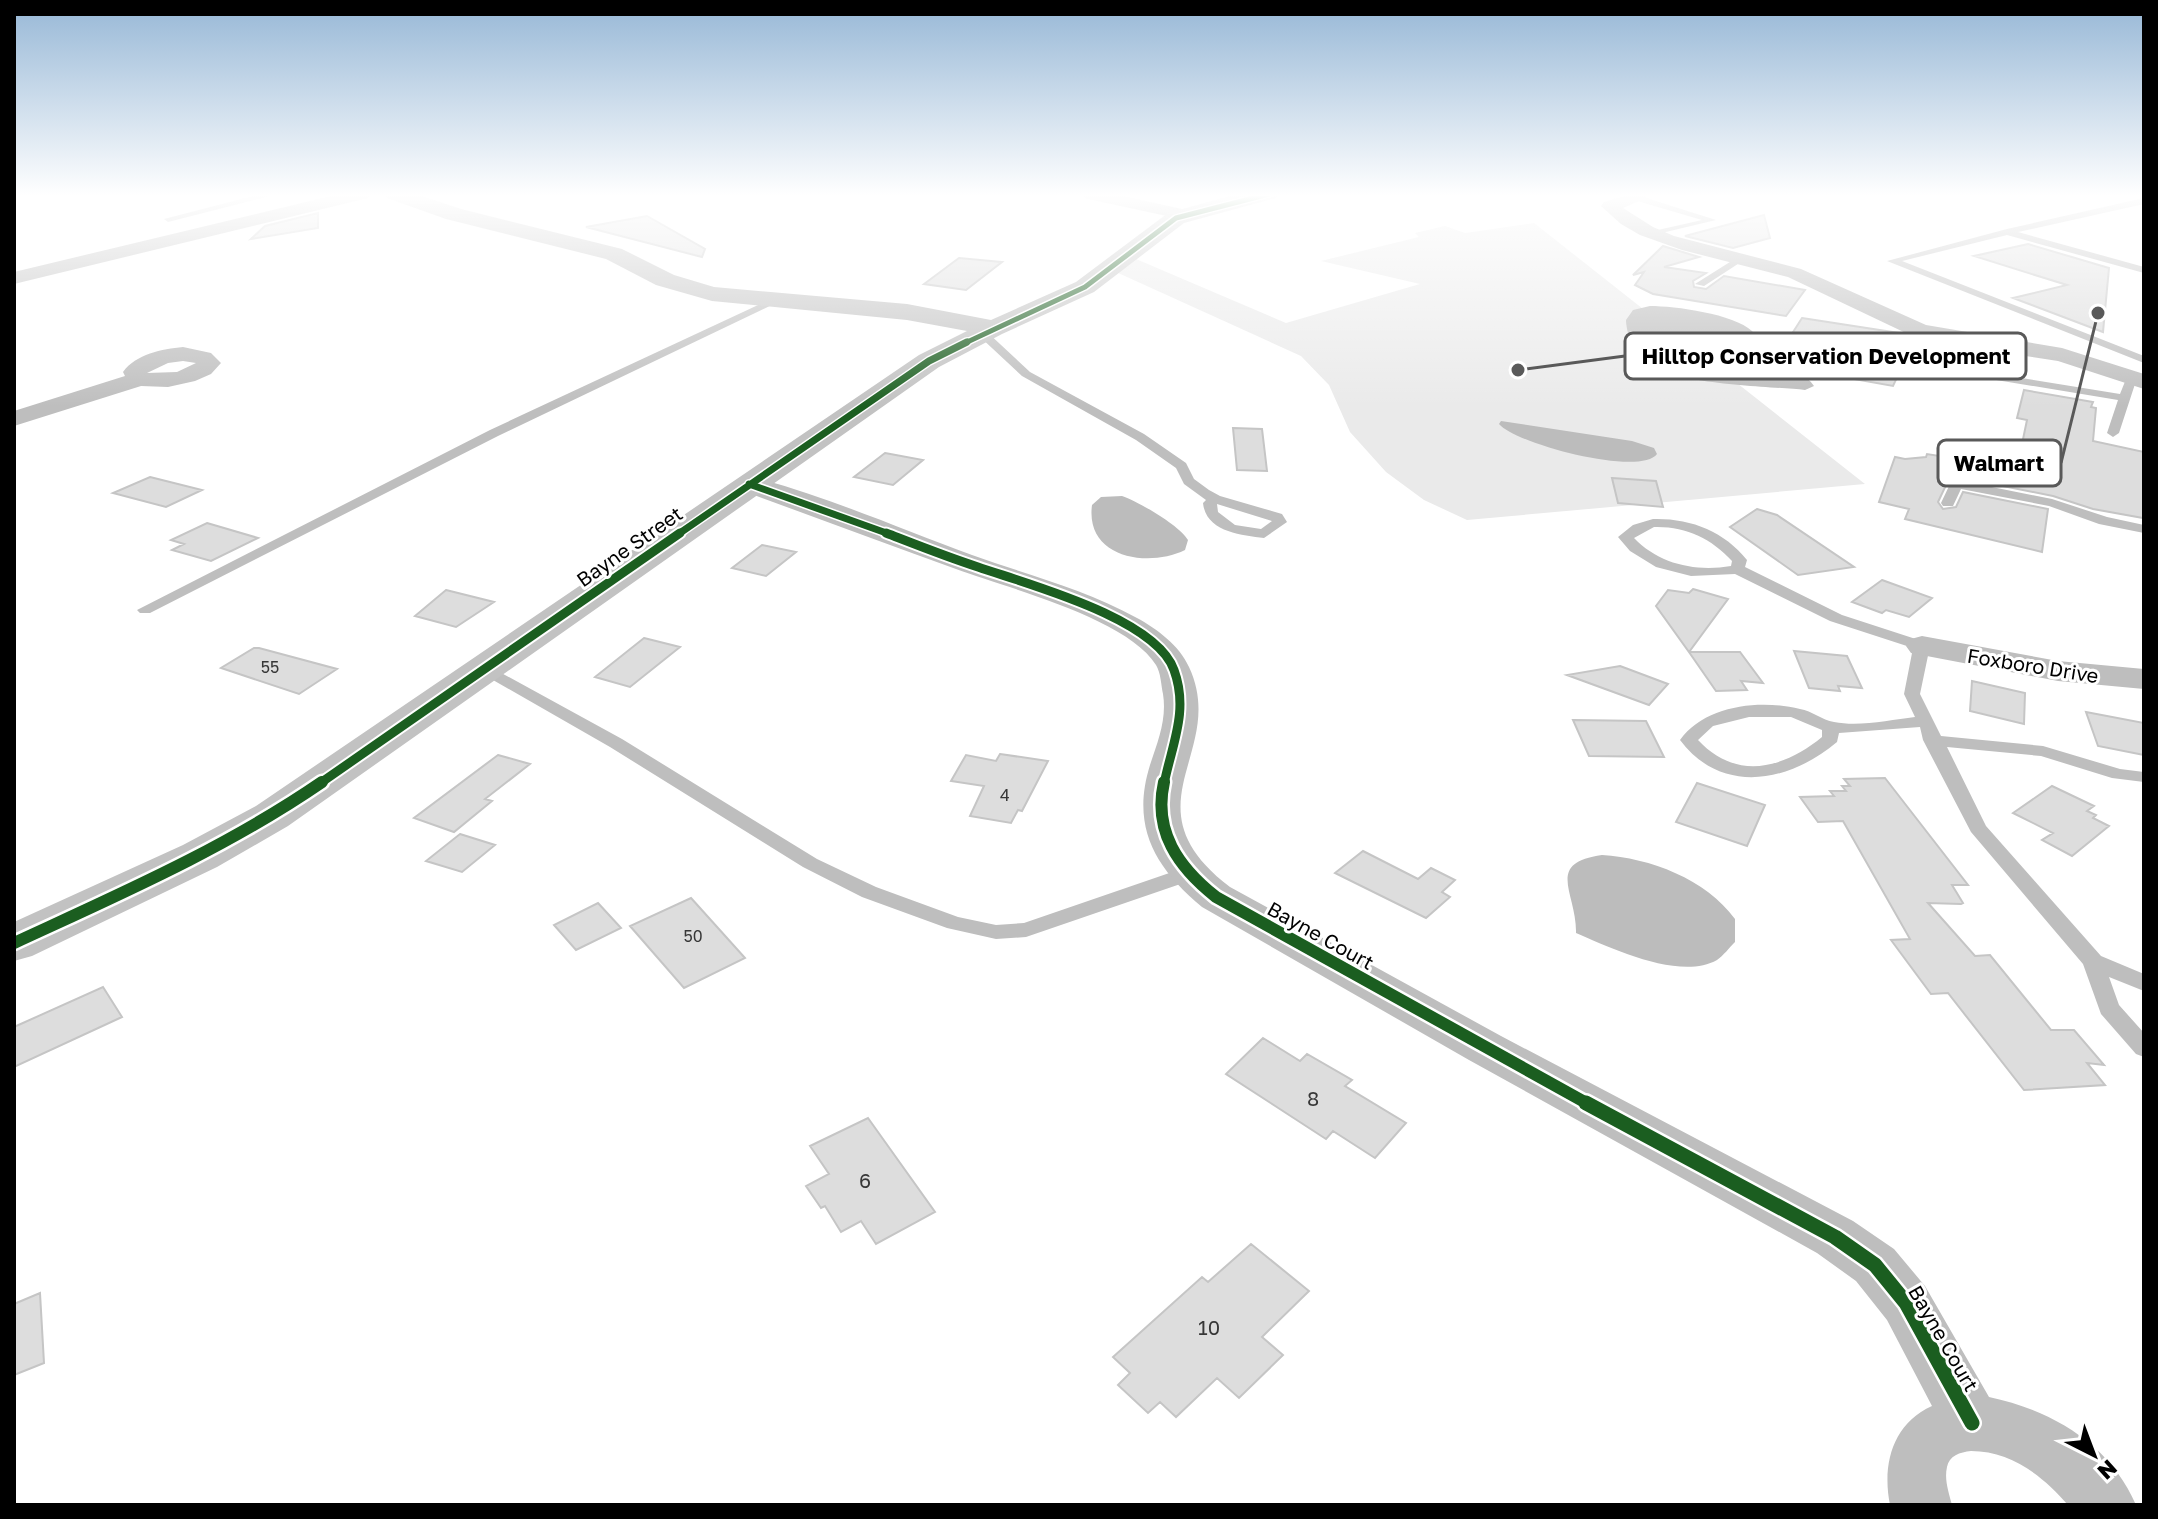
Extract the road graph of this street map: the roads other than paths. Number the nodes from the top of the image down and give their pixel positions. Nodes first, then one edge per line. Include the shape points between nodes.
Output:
1 (69, 265) edge
2 (635, 265) edge
3 (1113, 265) edge
4 (1730, 265) edge
5 (1765, 265) edge
6 (1902, 265) edge
7 (14, 278) edge
8 (1700, 284) dead end
9 (773, 302) junction
10 (987, 331) junction
11 (1854, 340) dead end
12 (1937, 352) junction
13 (2142, 374) edge
14 (140, 379) dead end
15 (2125, 398) junction
16 (14, 419) edge
17 (2113, 433) dead end
18 (749, 484) junction
19 (1215, 499) junction
20 (1948, 503) dead end
21 (2144, 529) edge
22 (1737, 569) junction
23 (145, 610) dead end
24 (1922, 646) junction
25 (485, 669) junction
26 (2144, 679) edge
27 (1830, 727) junction
28 (1928, 731) junction
29 (2118, 774) junction
30 (2144, 777) edge
31 (2144, 790) edge
32 (1188, 874) junction
33 (14, 943) edge
34 (2093, 961) junction
35 (2144, 983) edge
36 (2144, 1048) edge
37 (1972, 1423) junction
38 (1921, 1505) edge
39 (2105, 1505) edge

1 - 7 street
2 - 9 street via 694,290
3 - 10 street, Bayne Street via 1085,287
4 - 8 lane
5 - 12 street via 1868,310
6 - 13 lane via 2052,325
9 - 10 street via 907,312
9 - 23 lane via 494,433
10 - 18 street, Bayne Street via 906,375
10 - 19 lane via 1026,374 1140,437
11 - 12 lane via 1849,353
12 - 13 street via 2062,355
12 - 15 lane
13 - 15 lane via 2130,381
14 - 16 street
15 - 17 lane
18 - 25 street, Bayne Street
18 - 32 street, Bayne Court via 1049,592 1112,617 1151,642 1175,672 1184,711 1160,804 1173,855
19 - 19 lane via 1266,513 1280,522 1264,534 1231,529 1211,513
20 - 21 lane via 1957,484
22 - 22 lane via 1716,574 1668,565 1647,557 1625,537 1653,523 1696,529 1731,548 1740,560
22 - 24 lane via 1836,618
24 - 26 street, Foxboro Drive via 2058,671
24 - 28 lane via 1912,694
25 - 32 lane via 810,863 869,892 954,923 996,932 1026,930
25 - 33 street, Bayne Street via 272,816 200,856
27 - 27 lane via 1791,712 1737,714 1695,729 1689,740 1698,753 1717,764 1760,773 1783,768 1821,748 1831,738
27 - 28 lane
28 - 29 lane via 2043,751
28 - 34 lane via 1978,828
29 - 30 lane
29 - 31 lane
32 - 37 street, Bayne Court via 1216,897 1835,1237 1875,1265 1906,1303
34 - 35 lane
34 - 36 lane via 2109,1008
37 - 38 street, Bayne Court via 1942,1429 1923,1445 1914,1470
37 - 39 street, Bayne Court via 2010,1429 2050,1450 2086,1480

